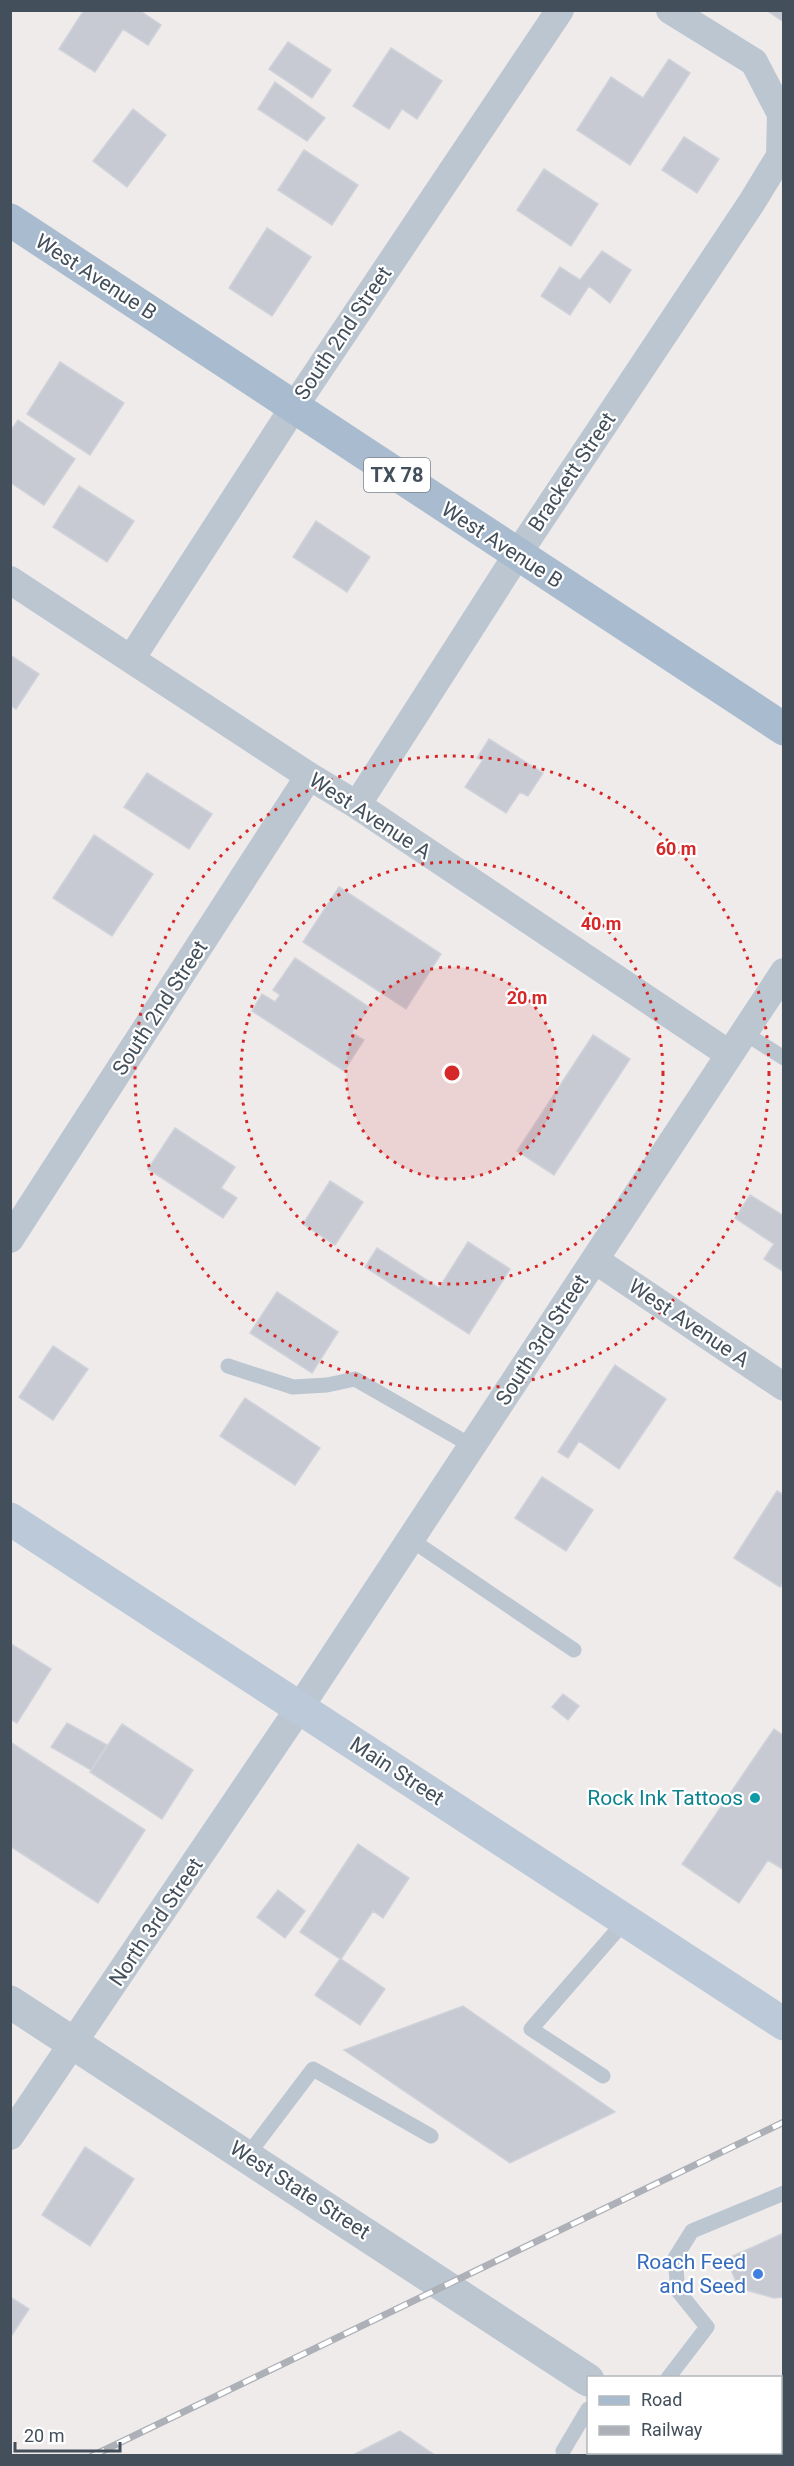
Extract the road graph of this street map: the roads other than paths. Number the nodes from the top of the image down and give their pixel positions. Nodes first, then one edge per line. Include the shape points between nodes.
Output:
1 (560, 10) edge
2 (670, 10) edge
3 (10, 220) edge
4 (294, 407) junction
5 (517, 555) junction
6 (10, 580) edge
7 (131, 659) junction
8 (783, 729) edge
9 (309, 776) junction
10 (357, 805) junction
11 (780, 984) edge
12 (736, 1043) junction
13 (783, 1058) edge
14 (10, 1239) edge
15 (595, 1260) junction
16 (228, 1365) dead end
17 (783, 1387) edge
18 (472, 1446) junction
19 (10, 1519) edge
20 (410, 1539) junction
21 (574, 1650) dead end
22 (300, 1707) junction
23 (626, 1920) junction
24 (10, 2002) edge
25 (780, 2013) edge
26 (74, 2044) junction
27 (603, 2076) dead end
28 (10, 2136) edge
29 (431, 2136) dead end
30 (247, 2156) junction
31 (783, 2193) edge
32 (670, 2376) edge
33 (587, 2379) edge
34 (587, 2411) edge
35 (563, 2451) dead end

1 - 4 street, South 2nd Street
2 - 5 street, Brackett Street via 754,62 781,114 780,156
3 - 4 main road, West Avenue B / TX 78
4 - 5 main road, West Avenue B / TX 78
4 - 7 street, South 2nd Street
5 - 8 main road, West Avenue B / TX 78
5 - 10 street, Brackett Street
6 - 7 street, West Avenue A
7 - 9 street, West Avenue A
9 - 10 street, West Avenue A
9 - 14 street, South 2nd Street
10 - 12 street, West Avenue A
11 - 12 street, South 3rd Street
12 - 13 lane
12 - 15 street, South 3rd Street
15 - 17 street, West Avenue A
15 - 18 street, South 3rd Street
16 - 18 lane via 293,1387 355,1379
18 - 20 street, South 3rd Street
19 - 22 main road, Main Street
20 - 21 lane
20 - 22 street, South 3rd Street
22 - 23 main road, Main Street
22 - 26 street, North 3rd Street
23 - 25 main road, Main Street
23 - 27 lane via 531,2029
24 - 26 street, West State Street
26 - 28 street, North 3rd Street
26 - 30 street, West State Street
29 - 30 lane via 313,2069
30 - 33 street, West State Street
31 - 32 lane via 692,2231 675,2258 678,2291 707,2327
34 - 35 lane

